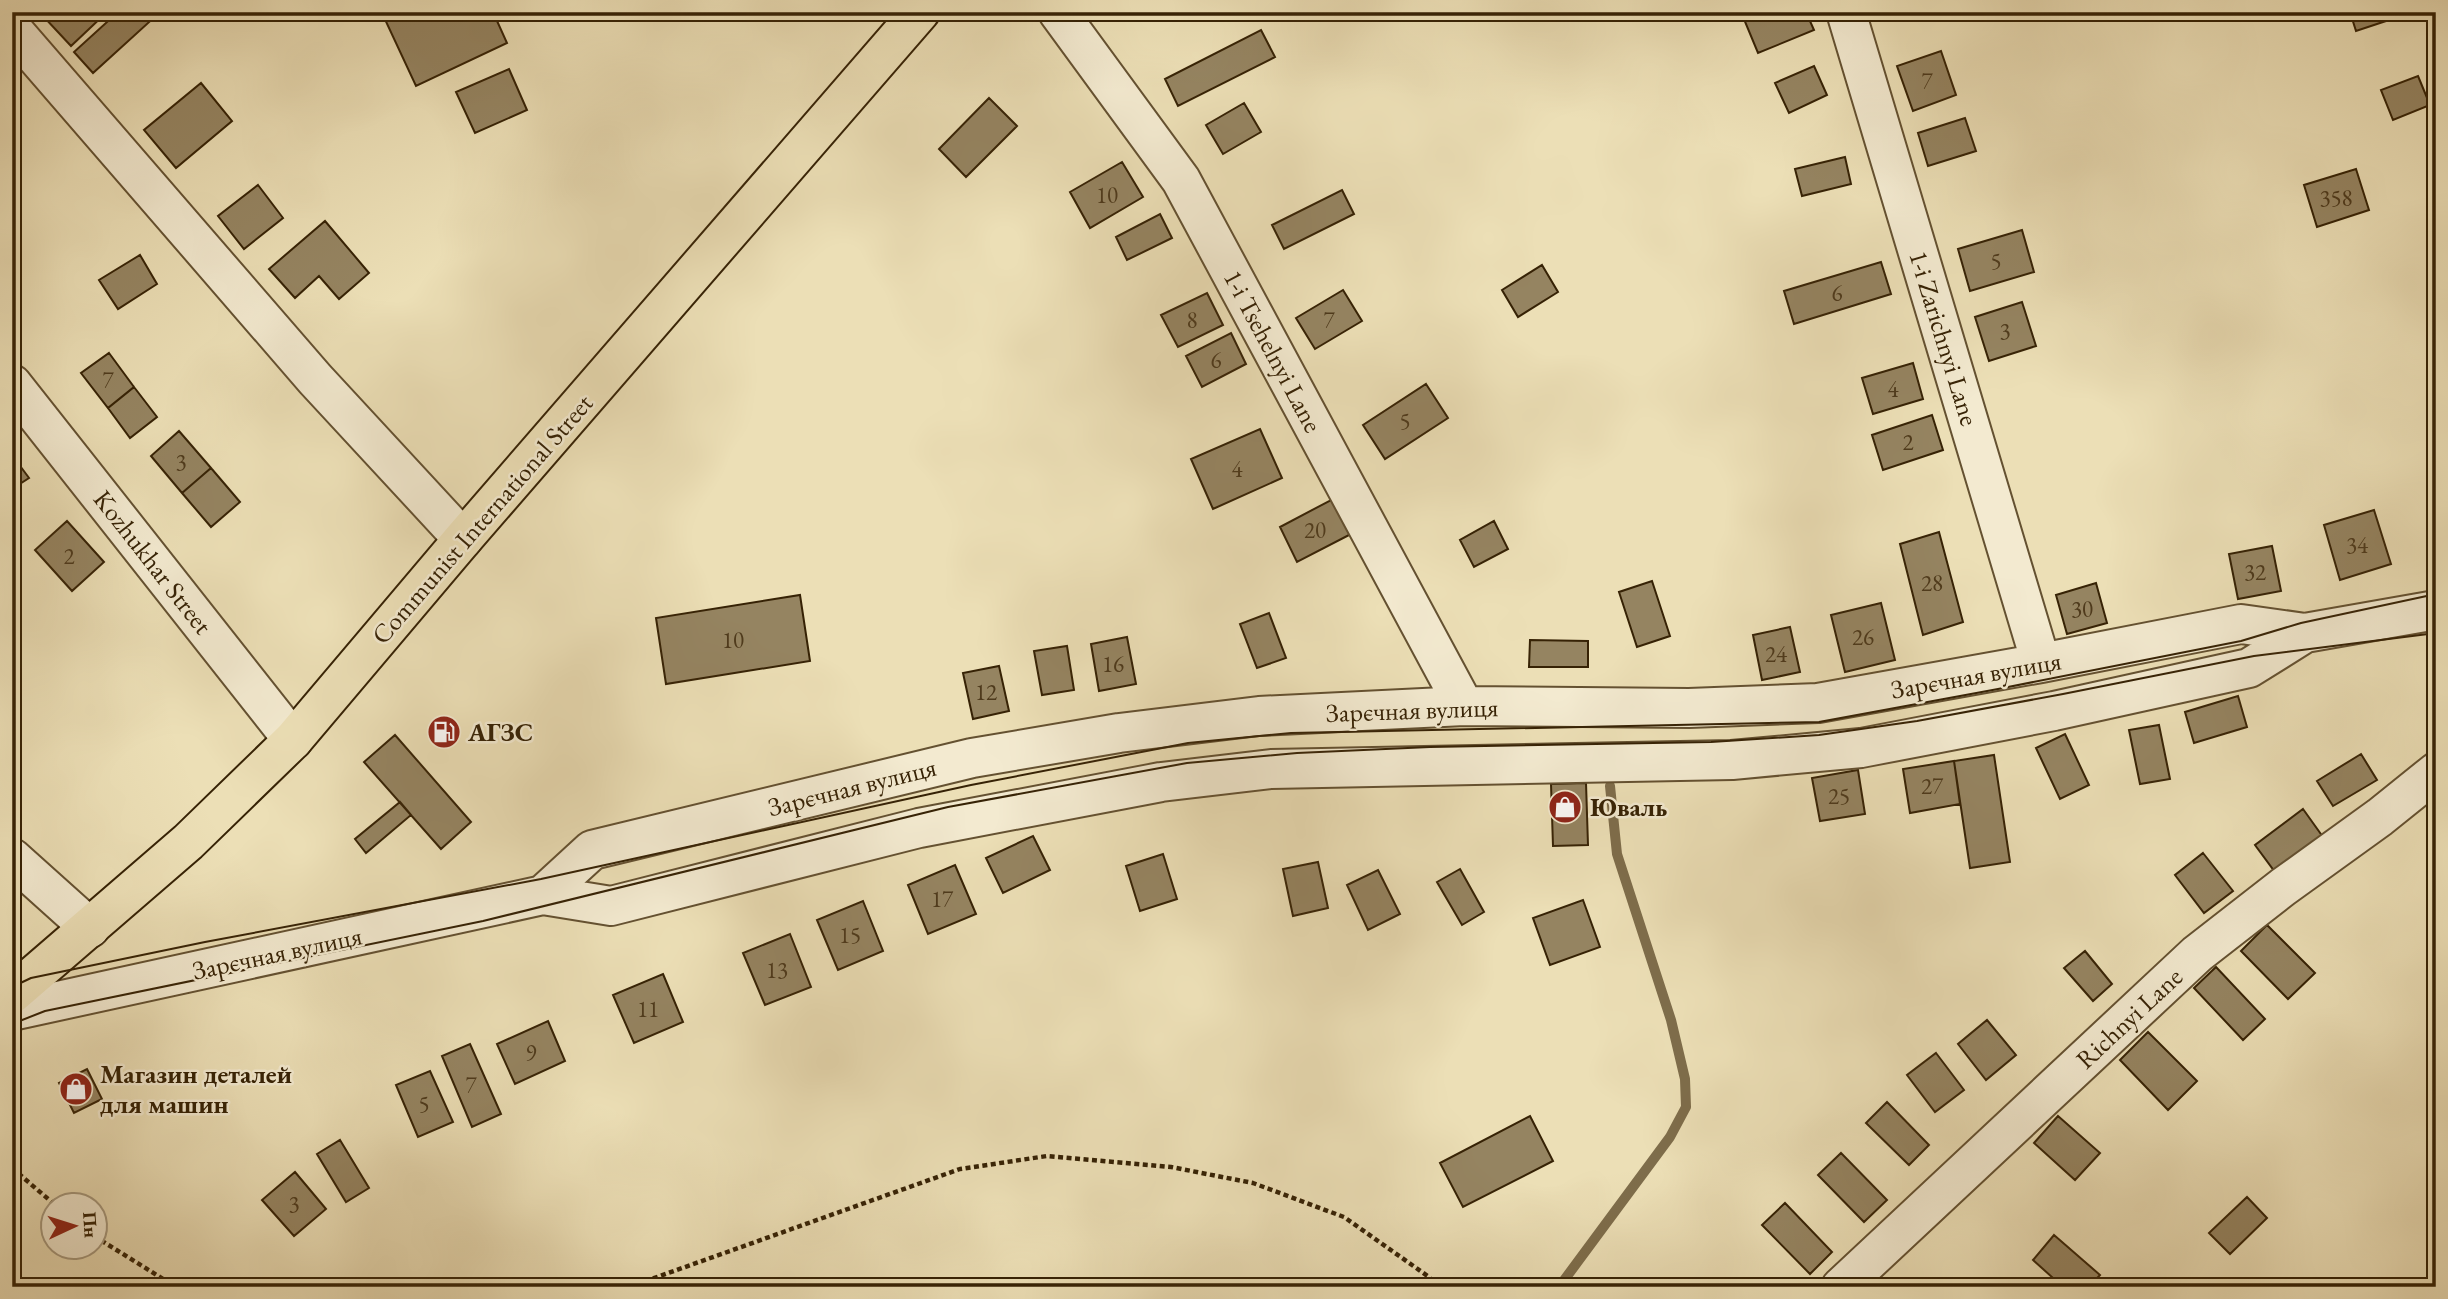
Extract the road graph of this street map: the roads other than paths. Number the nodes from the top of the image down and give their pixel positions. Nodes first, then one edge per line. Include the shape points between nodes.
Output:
1 (920, 12) edge
2 (1058, 12) edge
3 (1846, 12) edge
4 (12, 29) edge
5 (12, 384) edge
6 (463, 539) junction
7 (2436, 610) edge
8 (2305, 633) junction
9 (2041, 663) junction
10 (1464, 706) junction
11 (293, 740) junction
12 (2436, 772) edge
13 (12, 858) edge
14 (542, 895) junction
15 (90, 928) junction
16 (12, 994) edge
17 (12, 1011) edge
18 (1840, 1287) edge

1 - 6 main road, Communist International Street
2 - 10 street, 1-i Tsehelnyi Lane via 1181,180
3 - 9 street, 1-i Zarichnyi Lane
4 - 6 street via 315,379
5 - 11 street, Kozhukhar Street
6 - 11 main road, Communist International Street
7 - 8 street, Зарєчная вулиця
8 - 9 street, Зарєчная вулиця via 2241,624
8 - 14 street, Зарєчная вулиця via 2249,668 1861,748 1732,760 1271,769 1161,782 919,828 611,906
9 - 10 street, Зарєчная вулиця via 1818,703 1689,708
10 - 14 street, Зарєчная вулиця via 1259,716 972,758 592,850
11 - 15 main road, Communist International Street
12 - 18 street, Richnyi Lane via 2197,954
13 - 15 street
14 - 17 street, Зарєчная вулиця
15 - 16 main road, Communist International Street

